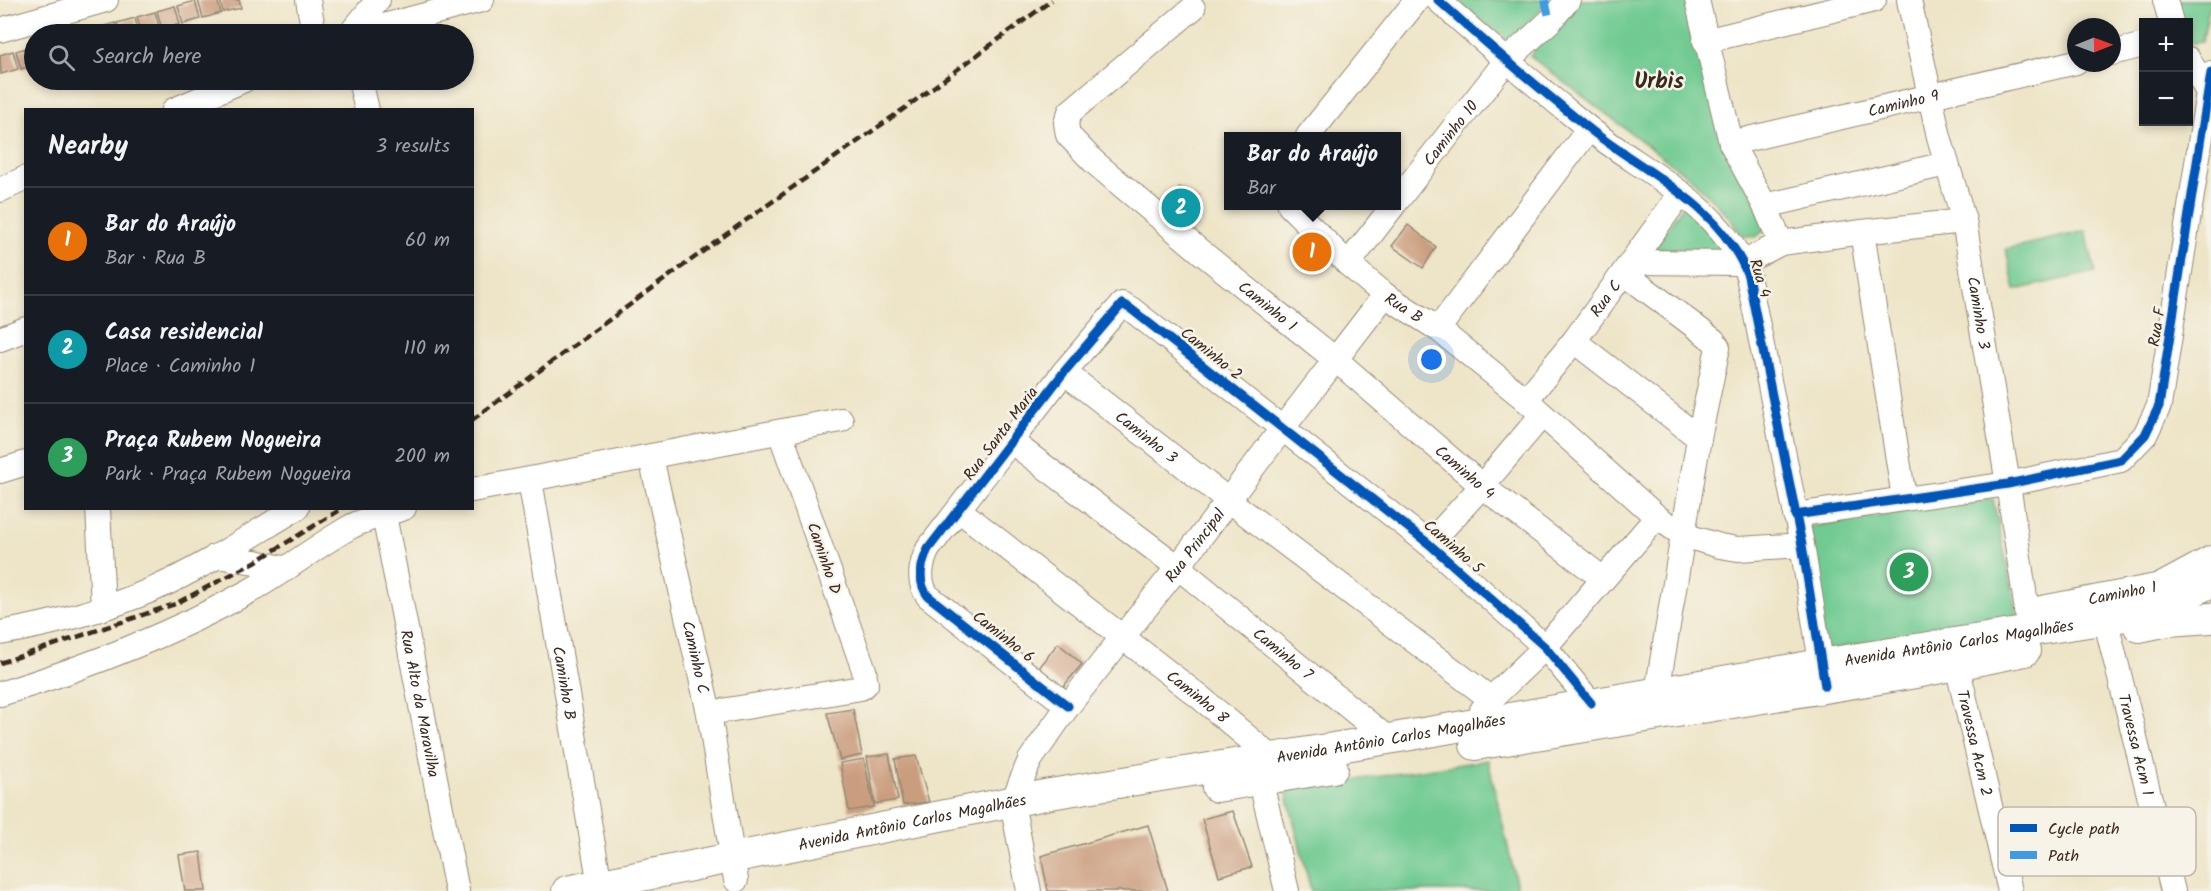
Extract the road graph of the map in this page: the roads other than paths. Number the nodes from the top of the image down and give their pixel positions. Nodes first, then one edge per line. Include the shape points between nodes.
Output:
1 (106, 0) edge
2 (308, 0) edge
3 (378, 0) edge
4 (482, 0) edge
5 (1417, 0) edge
6 (1438, 0) edge
7 (1568, 0) edge
8 (1696, 0) edge
9 (1874, 0) edge
10 (1908, 0) edge
11 (2165, 0) edge
12 (1193, 8) dead end
13 (2170, 18) edge
14 (312, 24) edge
15 (359, 24) edge
16 (390, 24) edge
17 (0, 30) edge
18 (1705, 41) junction
19 (2139, 46) edge
20 (2121, 51) edge
21 (1506, 61) junction
22 (2067, 64) edge
23 (2193, 64) edge
24 (2210, 82) edge
25 (221, 90) edge
26 (362, 90) edge
27 (1931, 97) junction
28 (179, 108) edge
29 (367, 108) edge
30 (1589, 129) junction
31 (1311, 132) edge
32 (1731, 143) junction
33 (1946, 164) junction
34 (24, 179) edge
35 (0, 190) edge
36 (1681, 193) junction
37 (1401, 196) edge
38 (1765, 206) junction
39 (1294, 210) edge
40 (1390, 210) edge
41 (1964, 221) junction
42 (1862, 232) junction
43 (1781, 243) junction
44 (1743, 263) junction
45 (1348, 264) junction
46 (1628, 268) junction
47 (1386, 295) junction
48 (1122, 304) joint
49 (24, 329) edge
50 (1438, 329) junction
51 (0, 339) edge
52 (1574, 341) junction
53 (1335, 358) junction
54 (1064, 372) junction
55 (1534, 408) junction
56 (842, 420) dead end
57 (1282, 429) junction
58 (780, 432) junction
59 (1699, 438) junction
60 (1012, 442) junction
61 (651, 458) junction
62 (24, 464) edge
63 (0, 471) edge
64 (530, 480) junction
65 (2008, 484) junction
66 (1482, 486) junction
67 (474, 490) edge
68 (1904, 498) junction
69 (1228, 500) junction
70 (98, 510) edge
71 (294, 510) edge
72 (959, 510) junction
73 (394, 512) edge
74 (1795, 515) junction
75 (347, 517) edge
76 (1657, 517) junction
77 (1683, 535) junction
78 (1429, 544) junction
79 (1802, 545) junction
80 (216, 556) junction
81 (2211, 558) edge
82 (1178, 567) junction
83 (286, 569) junction
84 (1602, 578) junction
85 (2211, 582) edge
86 (923, 588) joint
87 (103, 608) junction
88 (2211, 618) edge
89 (2028, 621) junction
90 (0, 633) edge
91 (2109, 634) junction
92 (1123, 638) junction
93 (1545, 647) junction
94 (1957, 665) junction
95 (1823, 675) junction
96 (1657, 692) junction
97 (0, 694) edge
98 (1491, 699) junction
99 (1590, 703) junction
100 (1068, 706) junction
101 (709, 713) junction
102 (1472, 724) junction
103 (1388, 739) junction
104 (1030, 760) junction
105 (1262, 766) junction
106 (1050, 794) junction
107 (2152, 807) edge
108 (1014, 810) junction
109 (1998, 840) edge
110 (734, 869) junction
111 (2006, 876) edge
112 (2169, 876) edge
113 (600, 888) edge
114 (457, 891) edge
115 (567, 891) edge
116 (679, 891) edge
117 (1029, 891) edge
118 (1287, 891) edge
119 (2010, 891) edge
120 (2173, 891) edge

1 - 17 street
2 - 14 street
3 - 15 street
4 - 16 street
5 - 31 street
6 - 21 street, Rua 4
7 - 21 street, Caminho 10
8 - 18 street
9 - 18 street
10 - 27 street, Caminho 3
11 - 13 street
12 - 53 street, Caminho 1 via 1070,112 1068,135 1094,162 1201,252
18 - 32 street
19 - 20 street
21 - 30 street, Rua 4
21 - 37 street, Caminho 10
22 - 27 street, Caminho 9
23 - 24 street
24 - 65 street, Rua F via 2159,406 2145,435 2121,460
25 - 28 street
26 - 29 street
27 - 32 street, Caminho 9
27 - 33 street, Caminho 3
30 - 36 street, Rua 4
30 - 50 street
32 - 38 street
33 - 38 street
33 - 41 street, Caminho 3
34 - 35 street
36 - 44 street, Rua 4 via 1710,217
36 - 46 street, Rua C
38 - 43 street
39 - 45 street, Rua B
40 - 45 street, Caminho 10
41 - 42 street
41 - 65 street, Caminho 3
42 - 43 street
42 - 68 street
43 - 44 street
44 - 46 street
44 - 74 street, Rua 4
45 - 47 street, Rua B
46 - 52 street, Rua C
46 - 59 street via 1718,347
47 - 50 street, Rua B
47 - 53 street, Rua Principal
48 - 54 street, Rua Santa Maria
48 - 57 street, Caminho 2
49 - 51 street
50 - 55 street, Rua B
52 - 55 street, Rua C
52 - 59 street
53 - 57 street, Rua Principal
53 - 66 street, Caminho 4
54 - 60 street, Rua Santa Maria
54 - 69 street, Caminho 3
55 - 66 street, Rua C
55 - 76 street
56 - 58 street
57 - 69 street, Rua Principal
57 - 78 street, Caminho 5
58 - 61 street
58 - 101 street, Caminho D via 866,684 861,688
59 - 77 street
60 - 72 street, Rua Santa Maria
60 - 82 street
61 - 64 street
61 - 101 street, Caminho C
62 - 63 street
64 - 67 street
64 - 113 street, Caminho B
65 - 68 street, Rua F
65 - 89 street, Caminho 3
66 - 78 street, Rua C
66 - 84 street, Caminho 4
68 - 74 street, Rua F
69 - 82 street, Rua Principal
69 - 98 street
70 - 87 street
71 - 80 street
72 - 86 street, Rua Santa Maria via 928,549 921,569
72 - 92 street
73 - 75 street
73 - 114 street, Rua Alto da Maravilha
74 - 79 street, Rua 4
75 - 83 street
76 - 77 street
76 - 84 street
77 - 79 street via 1738,549
77 - 96 street
78 - 93 street, Caminho 5
79 - 95 street, Rua 4
80 - 83 street
80 - 87 street via 156,588
81 - 89 street, Caminho 1 via 2161,585
82 - 92 street, Rua Principal
82 - 103 street, Caminho 7
83 - 97 street via 184,624
84 - 93 street
85 - 89 main road, Avenida Antônio Carlos Magalhães via 2139,614
86 - 100 street, Caminho 6 via 928,596
87 - 90 street
88 - 91 main road, Avenida Antônio Carlos Magalhães via 2168,621
89 - 95 main road, Avenida Antônio Carlos Magalhães
91 - 94 main road, Avenida Antônio Carlos Magalhães
91 - 107 street, Travessa Acm 1
92 - 100 street, Rua Principal
92 - 105 street, Caminho 8 via 1201,698
93 - 98 street
93 - 99 street, Caminho 5
94 - 95 main road, Avenida Antônio Carlos Magalhães
94 - 109 street, Travessa Acm 2
95 - 96 main road, Avenida Antônio Carlos Magalhães
95 - 105 main road, Avenida Antônio Carlos Magalhães
96 - 99 main road, Avenida Antônio Carlos Magalhães
98 - 102 street
99 - 102 main road, Avenida Antônio Carlos Magalhães
100 - 104 street, Rua Principal
101 - 110 street, Caminho C
102 - 103 main road, Avenida Antônio Carlos Magalhães
103 - 105 main road, Avenida Antônio Carlos Magalhães
104 - 106 street
104 - 108 street, Rua Principal
105 - 106 main road, Avenida Antônio Carlos Magalhães
105 - 108 main road, Avenida Antônio Carlos Magalhães
105 - 118 street
106 - 108 main road, Avenida Antônio Carlos Magalhães
108 - 110 main road, Avenida Antônio Carlos Magalhães
108 - 117 street
110 - 113 main road, Avenida Antônio Carlos Magalhães
110 - 116 main road, Avenida Antônio Carlos Magalhães
111 - 119 street, Travessa Acm 2
112 - 120 street, Travessa Acm 1
113 - 115 main road, Avenida Antônio Carlos Magalhães

